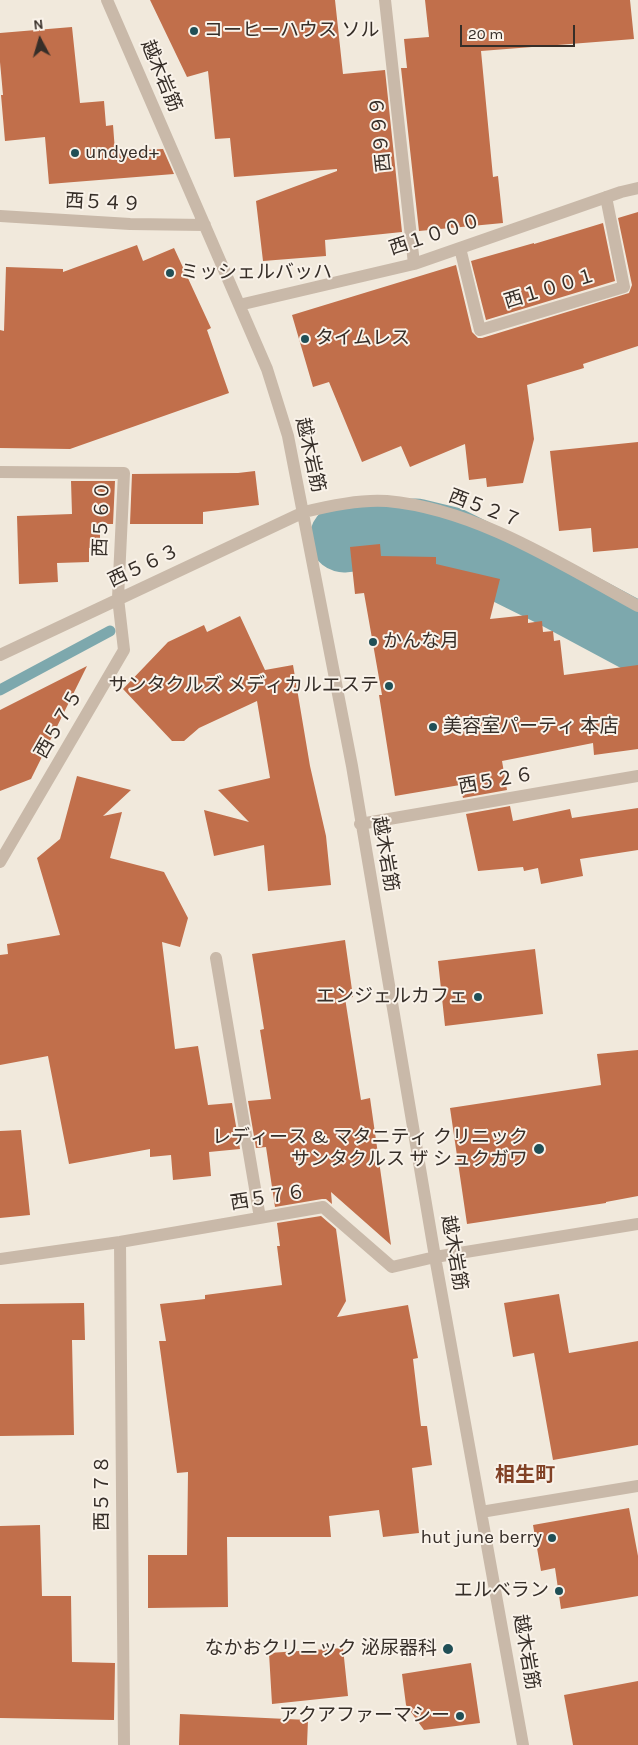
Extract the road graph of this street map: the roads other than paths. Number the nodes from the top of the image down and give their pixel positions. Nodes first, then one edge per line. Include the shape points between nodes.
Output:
1 (107, 0) edge
2 (385, 0) edge
3 (638, 188) edge
4 (606, 197) junction
5 (0, 216) edge
6 (205, 226) junction
7 (460, 248) junction
8 (414, 264) junction
9 (240, 305) junction
10 (0, 472) edge
11 (305, 519) junction
12 (118, 598) junction
13 (638, 606) edge
14 (0, 655) edge
15 (638, 776) edge
16 (360, 824) junction
17 (0, 862) edge
18 (216, 958) dead end
19 (260, 1218) junction
20 (638, 1224) edge
21 (120, 1242) junction
22 (435, 1257) junction
23 (0, 1259) edge
24 (638, 1486) edge
25 (481, 1512) junction
26 (124, 1745) edge
27 (523, 1745) edge

1 - 6 street, 越木岩筋
2 - 8 street, 西９９９
3 - 4 street, 西１０００
4 - 7 street, 西１０００
4 - 7 street, 西１００１ via 624,287 480,330
5 - 6 street, 西５４９
6 - 9 street, 越木岩筋
7 - 8 street, 西１０００
8 - 9 street, 西１０００
9 - 11 street, 越木岩筋 via 270,377 288,436
10 - 12 street, 西５６０ via 124,473
11 - 12 street, 西５６３
11 - 13 street, 西５２７ via 330,506 385,501 440,511 523,543
11 - 16 street, 越木岩筋
12 - 14 street, 西５６３
12 - 17 street, 西５７５ via 124,650
15 - 16 street, 西５２６
16 - 22 street, 越木岩筋
18 - 19 street
19 - 21 street, 西５７６
19 - 22 street, 西５７６ via 323,1207 392,1267
20 - 22 street, 西５７６
21 - 23 street, 西５７６
21 - 26 street, 西５７８
22 - 25 street, 越木岩筋
24 - 25 street
25 - 27 street, 越木岩筋

